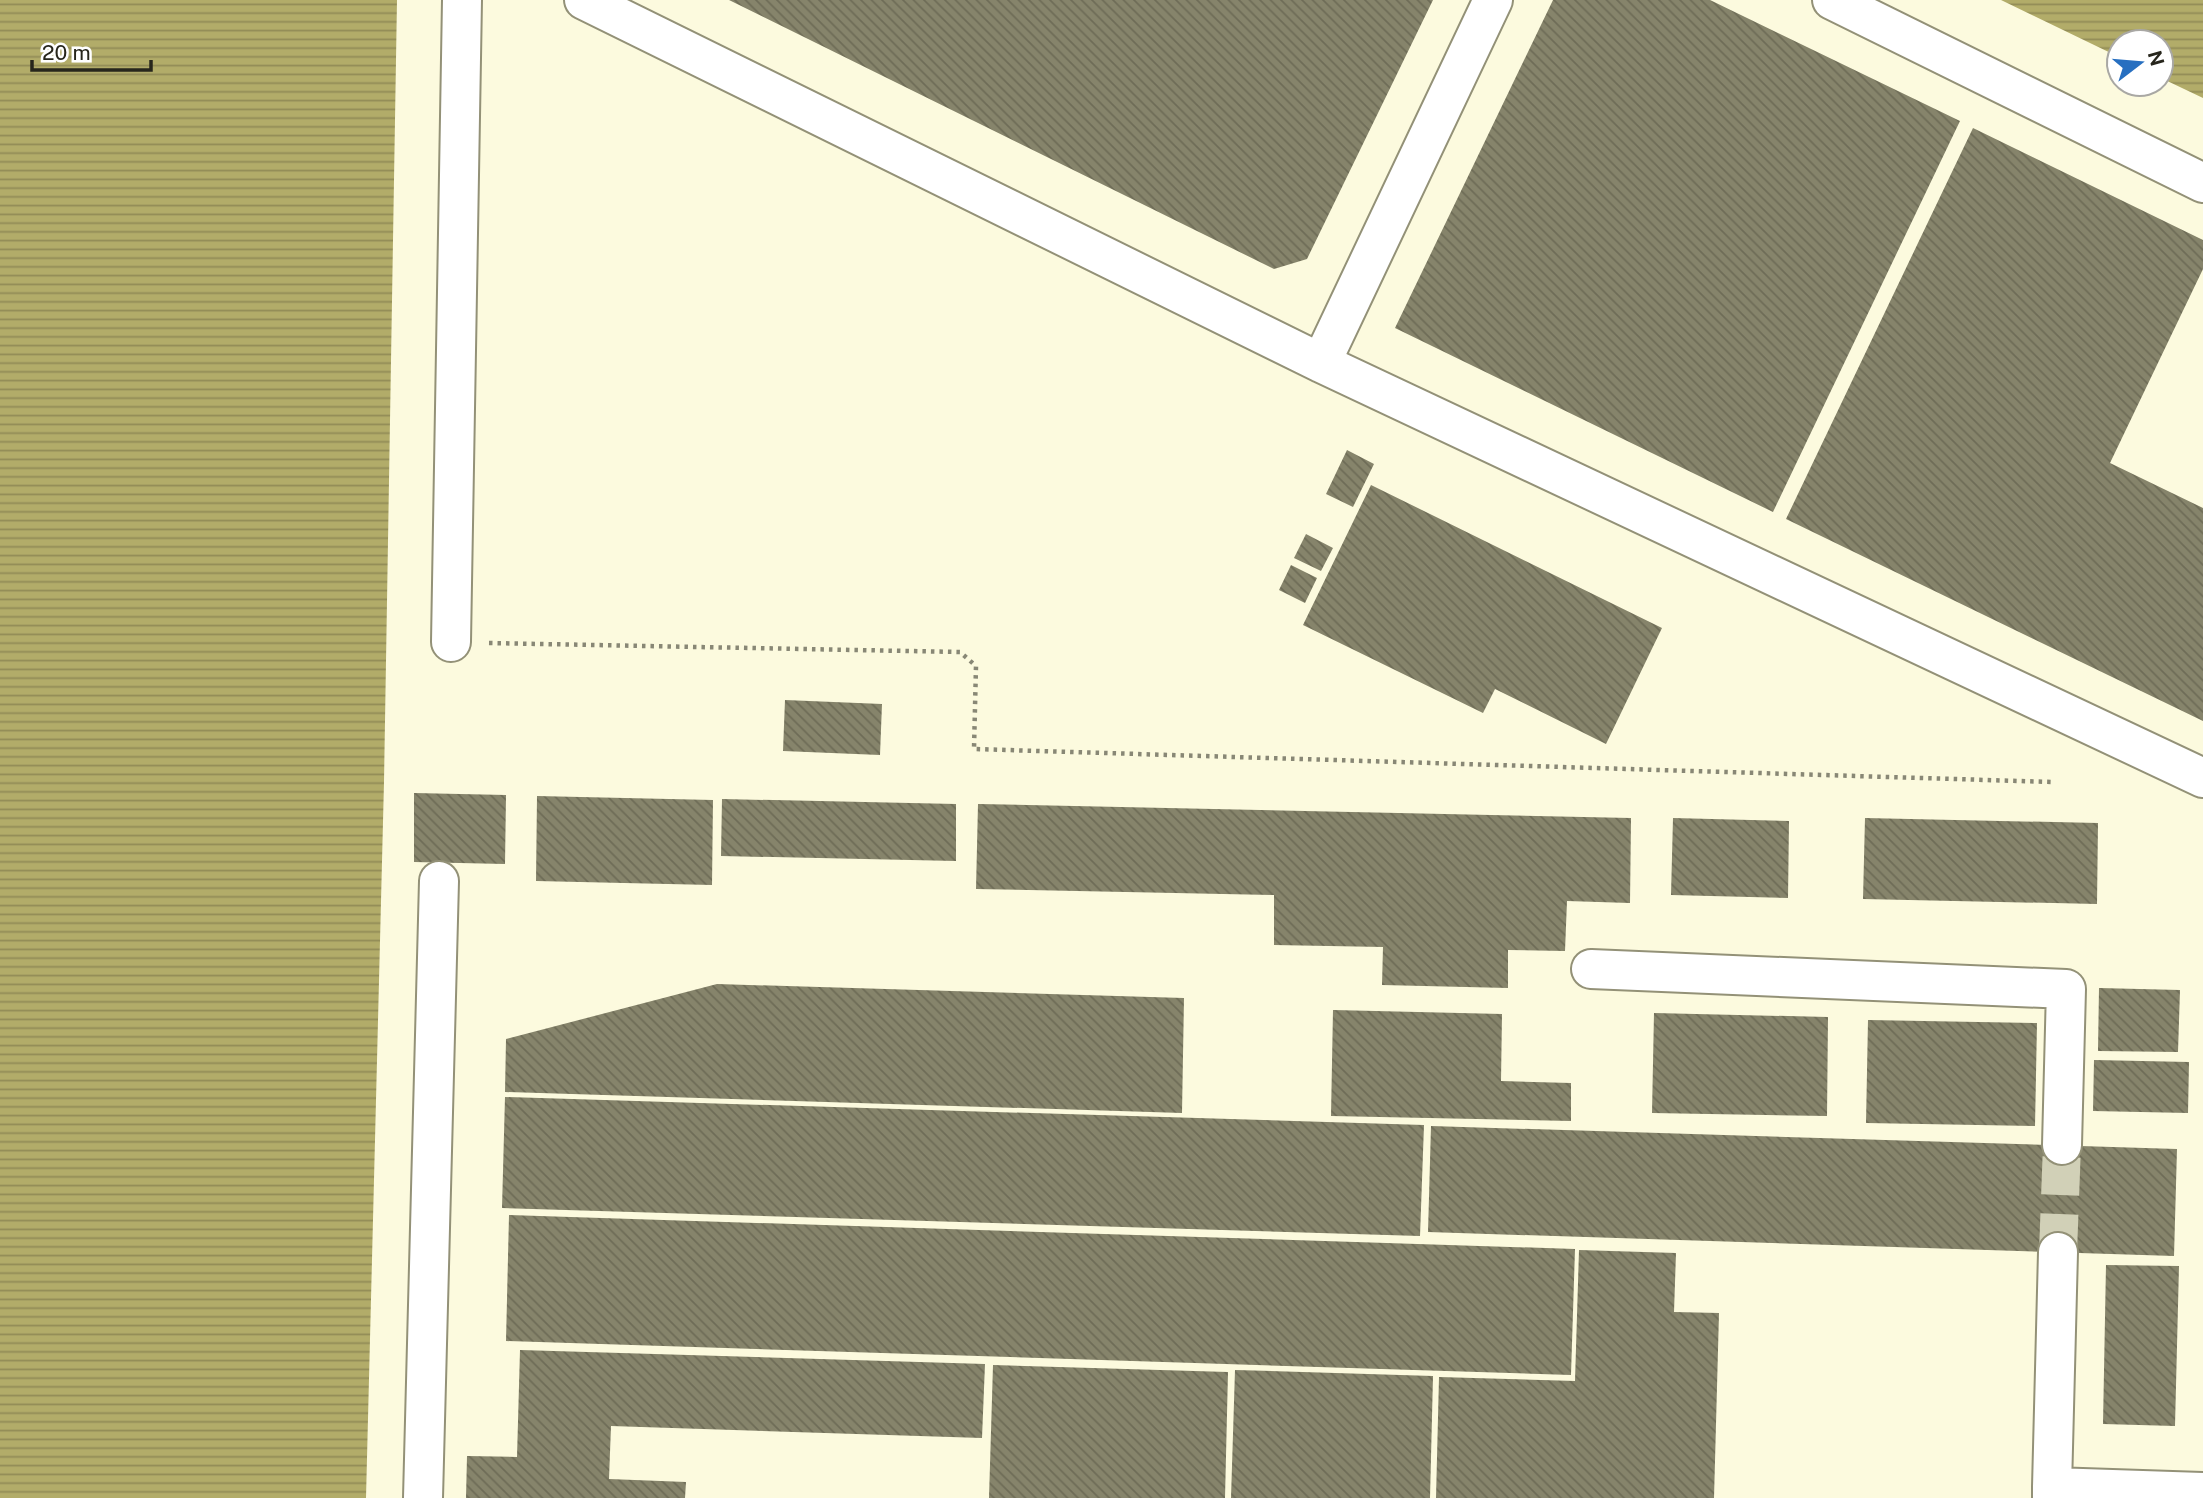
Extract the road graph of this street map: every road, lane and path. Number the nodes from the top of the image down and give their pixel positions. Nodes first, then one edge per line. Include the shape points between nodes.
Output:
1 (462, 0) edge
2 (584, 0) edge
3 (1493, 0) edge
4 (1832, 0) edge
5 (2203, 183) edge
6 (1321, 362) junction
7 (451, 642) joint
8 (2203, 778) edge
9 (2052, 782) dead end
10 (439, 881) dead end
11 (1591, 969) dead end
12 (2062, 1145) tunnel mouth
13 (2059, 1252) tunnel mouth
14 (2203, 1492) edge
15 (2052, 1493) edge
16 (423, 1498) edge

1 - 7 lane
2 - 6 lane
3 - 6 lane
4 - 5 lane
6 - 8 lane
7 - 9 path via 960,652 976,666 974,749
10 - 16 lane
11 - 12 lane via 2066,989
13 - 15 lane
14 - 15 lane

